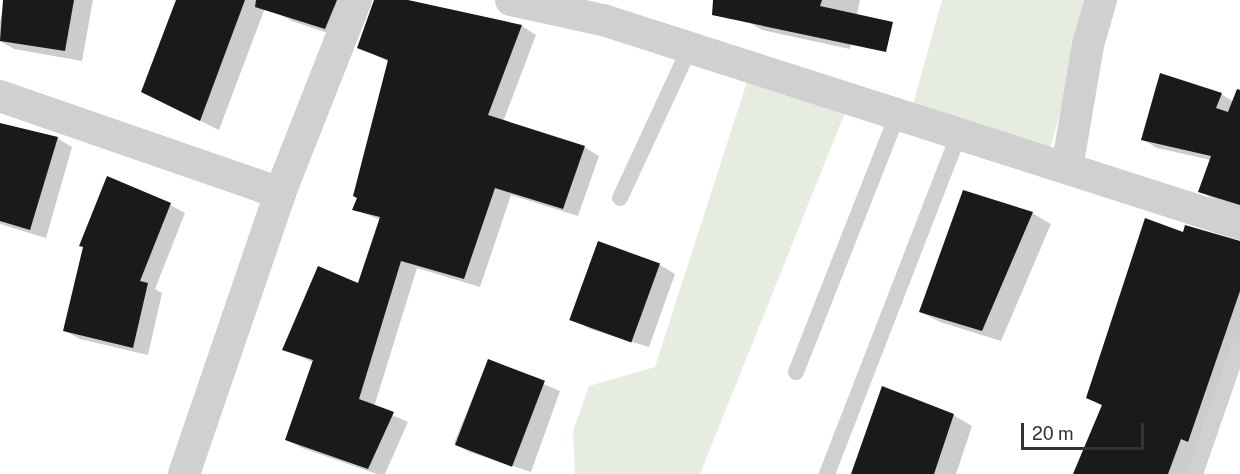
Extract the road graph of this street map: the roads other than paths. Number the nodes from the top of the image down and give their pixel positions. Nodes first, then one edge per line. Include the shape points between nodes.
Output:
1 (356, 0) edge
2 (511, 0) edge
3 (1101, 0) edge
4 (690, 47) junction
5 (0, 96) edge
6 (897, 115) junction
7 (959, 134) junction
8 (1067, 168) junction
9 (280, 193) junction
10 (620, 198) dead end
11 (1240, 224) edge
12 (1240, 344) edge
13 (796, 372) dead end
14 (184, 474) edge
15 (827, 474) edge
16 (1195, 474) edge

1 - 9 street
2 - 4 street via 603,20
3 - 8 street via 1088,45
4 - 6 street
4 - 10 lane
5 - 9 street
6 - 7 street
6 - 13 lane
7 - 8 street
7 - 15 lane
8 - 11 street
9 - 14 street
12 - 16 lane

